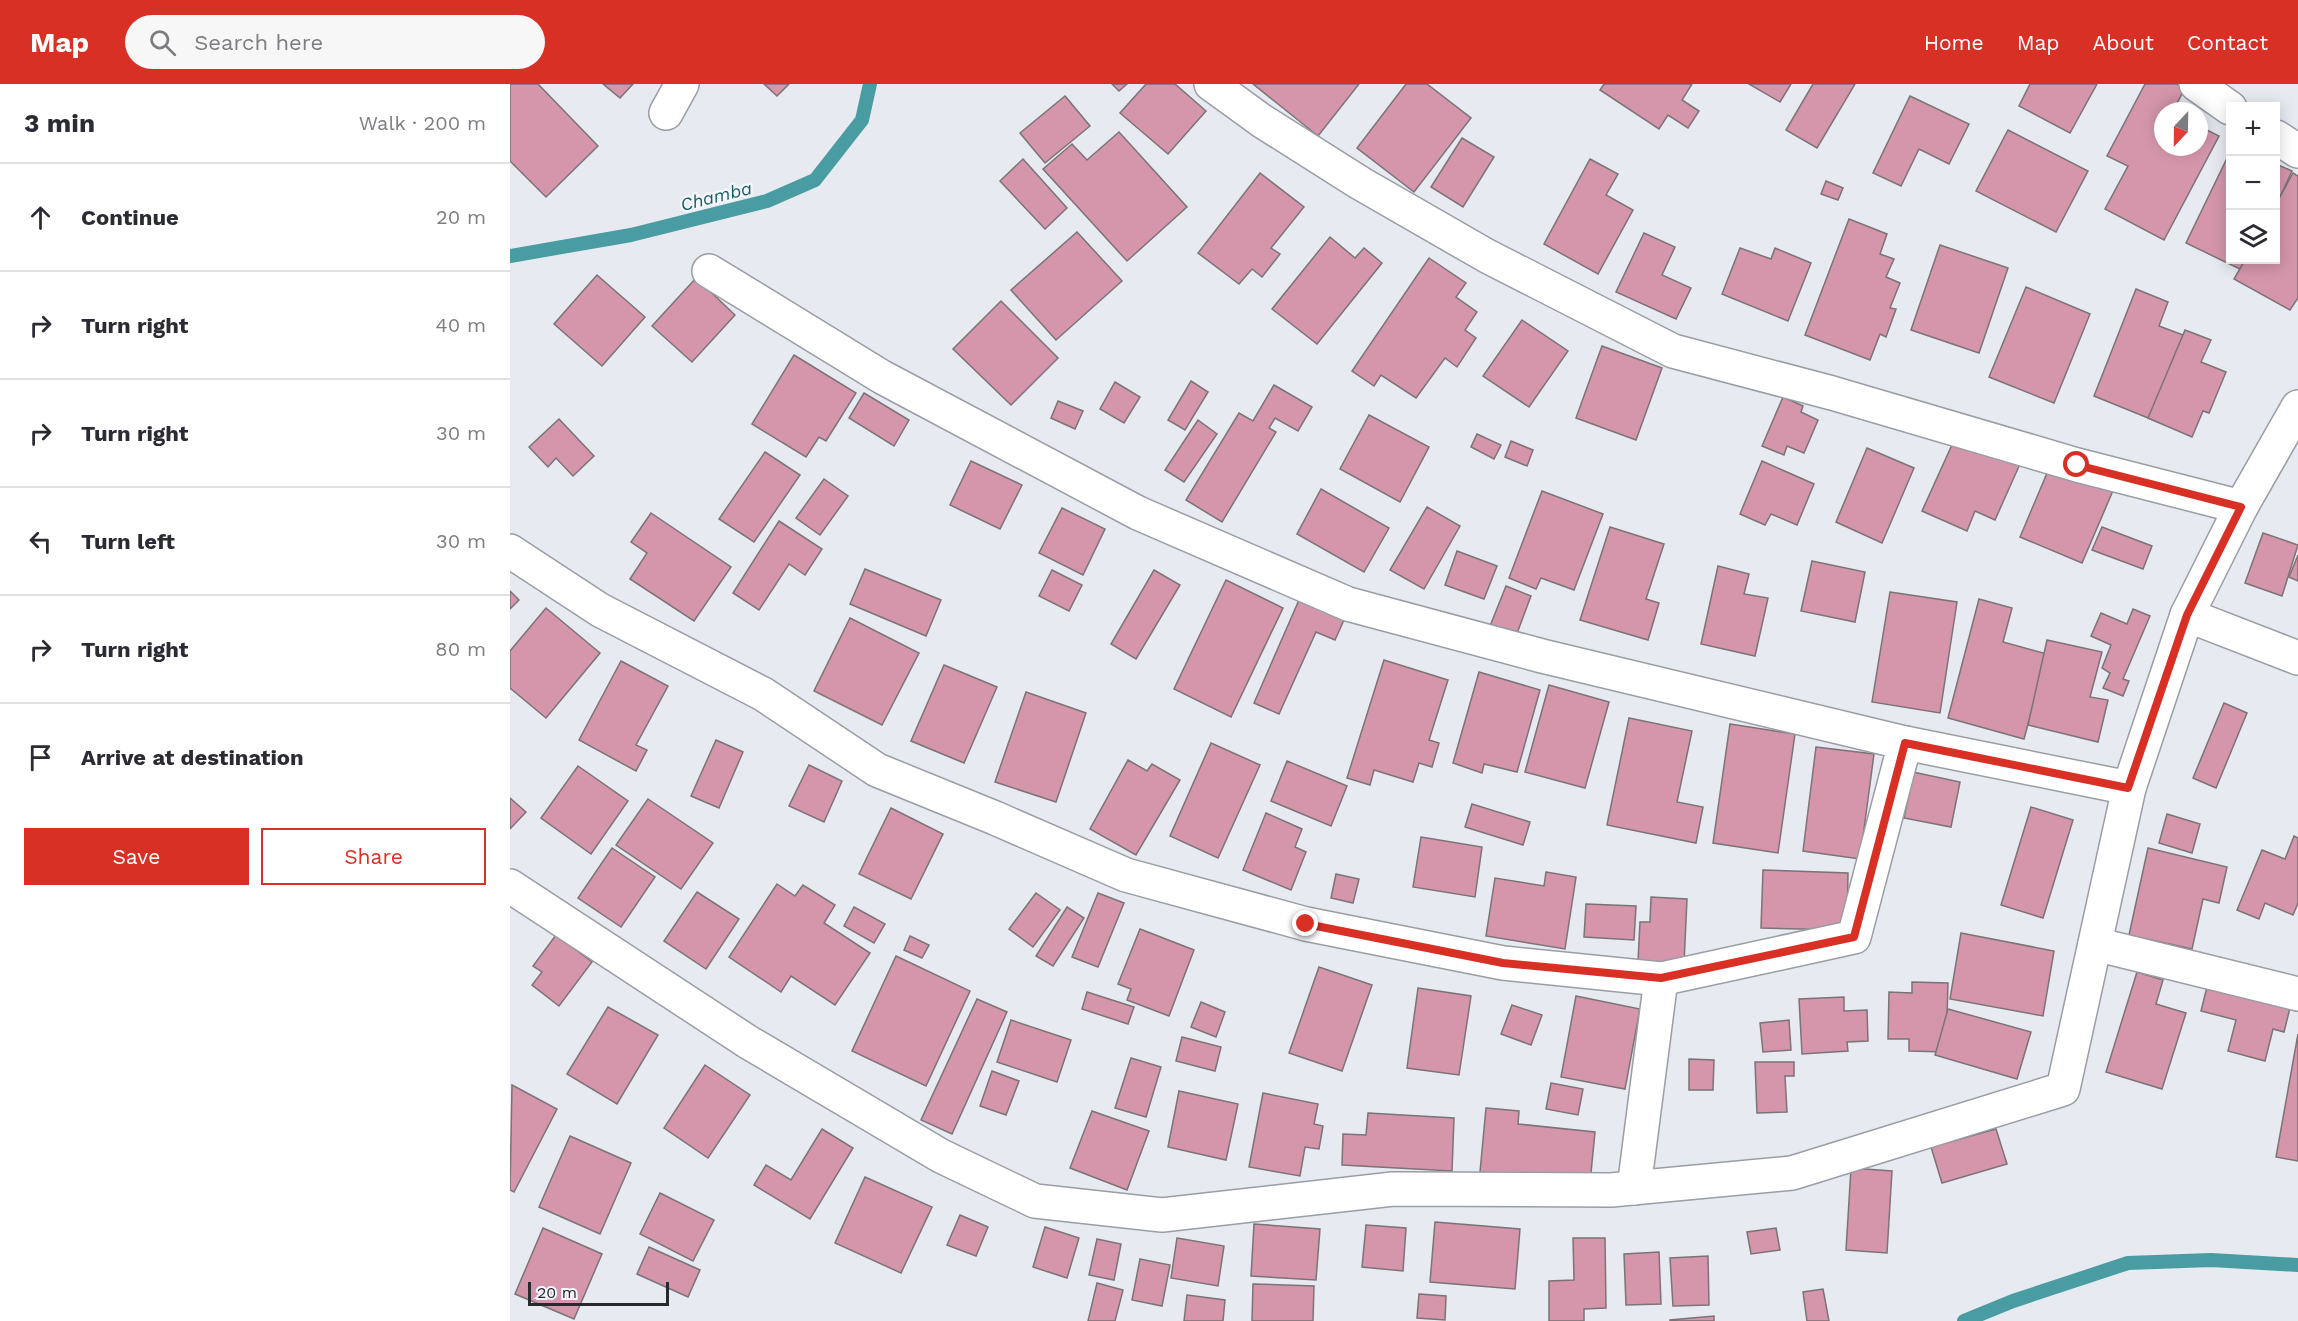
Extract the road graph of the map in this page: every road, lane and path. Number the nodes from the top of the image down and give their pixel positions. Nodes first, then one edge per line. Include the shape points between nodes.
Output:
1 (682, 84) edge
2 (1211, 84) edge
3 (2196, 84) edge
4 (2226, 105) edge
5 (666, 113) dead end
6 (2280, 140) edge
7 (2298, 151) edge
8 (710, 271) dead end
9 (2298, 406) edge
10 (2241, 507) junction
11 (510, 551) edge
12 (2187, 615) junction
13 (2298, 658) edge
14 (1905, 743) junction
15 (2128, 788) junction
16 (510, 886) edge
17 (2095, 945) junction
18 (1661, 978) junction
19 (2298, 994) edge
20 (1634, 1188) junction

1 - 5 street
2 - 10 street via 1360,183 1486,256 1672,351
3 - 4 street
6 - 7 street
8 - 14 street via 882,377 1138,513 1348,604 1542,656
9 - 10 street
10 - 12 street
11 - 18 street via 600,610 763,694 877,770 1126,875 1306,924 1503,963
12 - 13 street
12 - 15 street
14 - 15 street
14 - 18 street via 1854,937
15 - 17 street
16 - 20 street via 759,1048 941,1156 1035,1201 1162,1215 1393,1189
17 - 19 street
17 - 20 street via 2063,1089 1792,1173
18 - 20 street

